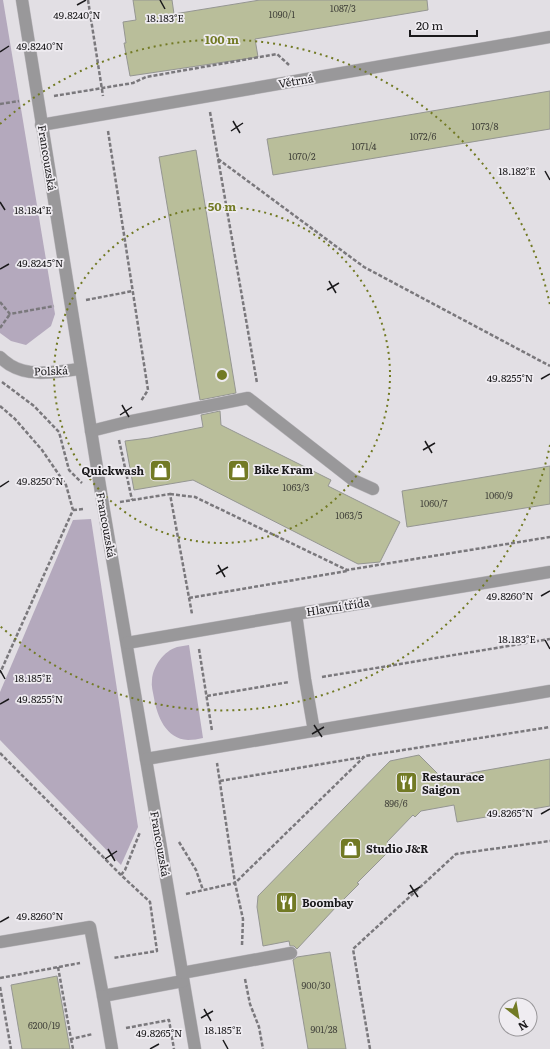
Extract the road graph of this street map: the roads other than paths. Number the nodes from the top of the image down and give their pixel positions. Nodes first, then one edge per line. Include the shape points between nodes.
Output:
1 (22, 0) edge
2 (550, 37) edge
3 (42, 125) junction
4 (0, 357) edge
5 (81, 369) junction
6 (91, 431) junction
7 (373, 489) dead end
8 (550, 572) edge
9 (296, 614) junction
10 (127, 643) junction
11 (550, 691) edge
12 (314, 731) junction
13 (146, 759) junction
14 (0, 942) edge
15 (291, 953) dead end
16 (183, 977) junction
17 (103, 996) junction
18 (112, 1049) edge
19 (195, 1049) edge

1 - 3 street, Francouzská
2 - 3 street, Větrná
3 - 5 street, Francouzská
4 - 5 street, Polská via 11,366 25,371 41,373
5 - 6 street, Francouzská
6 - 7 street via 248,398 353,480
6 - 10 street, Francouzská
8 - 9 street, Hlavní třída
9 - 10 street, Hlavní třída
9 - 12 street
10 - 13 street, Francouzská
11 - 12 street
12 - 13 street
13 - 16 street, Francouzská
14 - 17 street via 90,928
15 - 16 street
16 - 17 street
16 - 19 street, Francouzská
17 - 18 street

